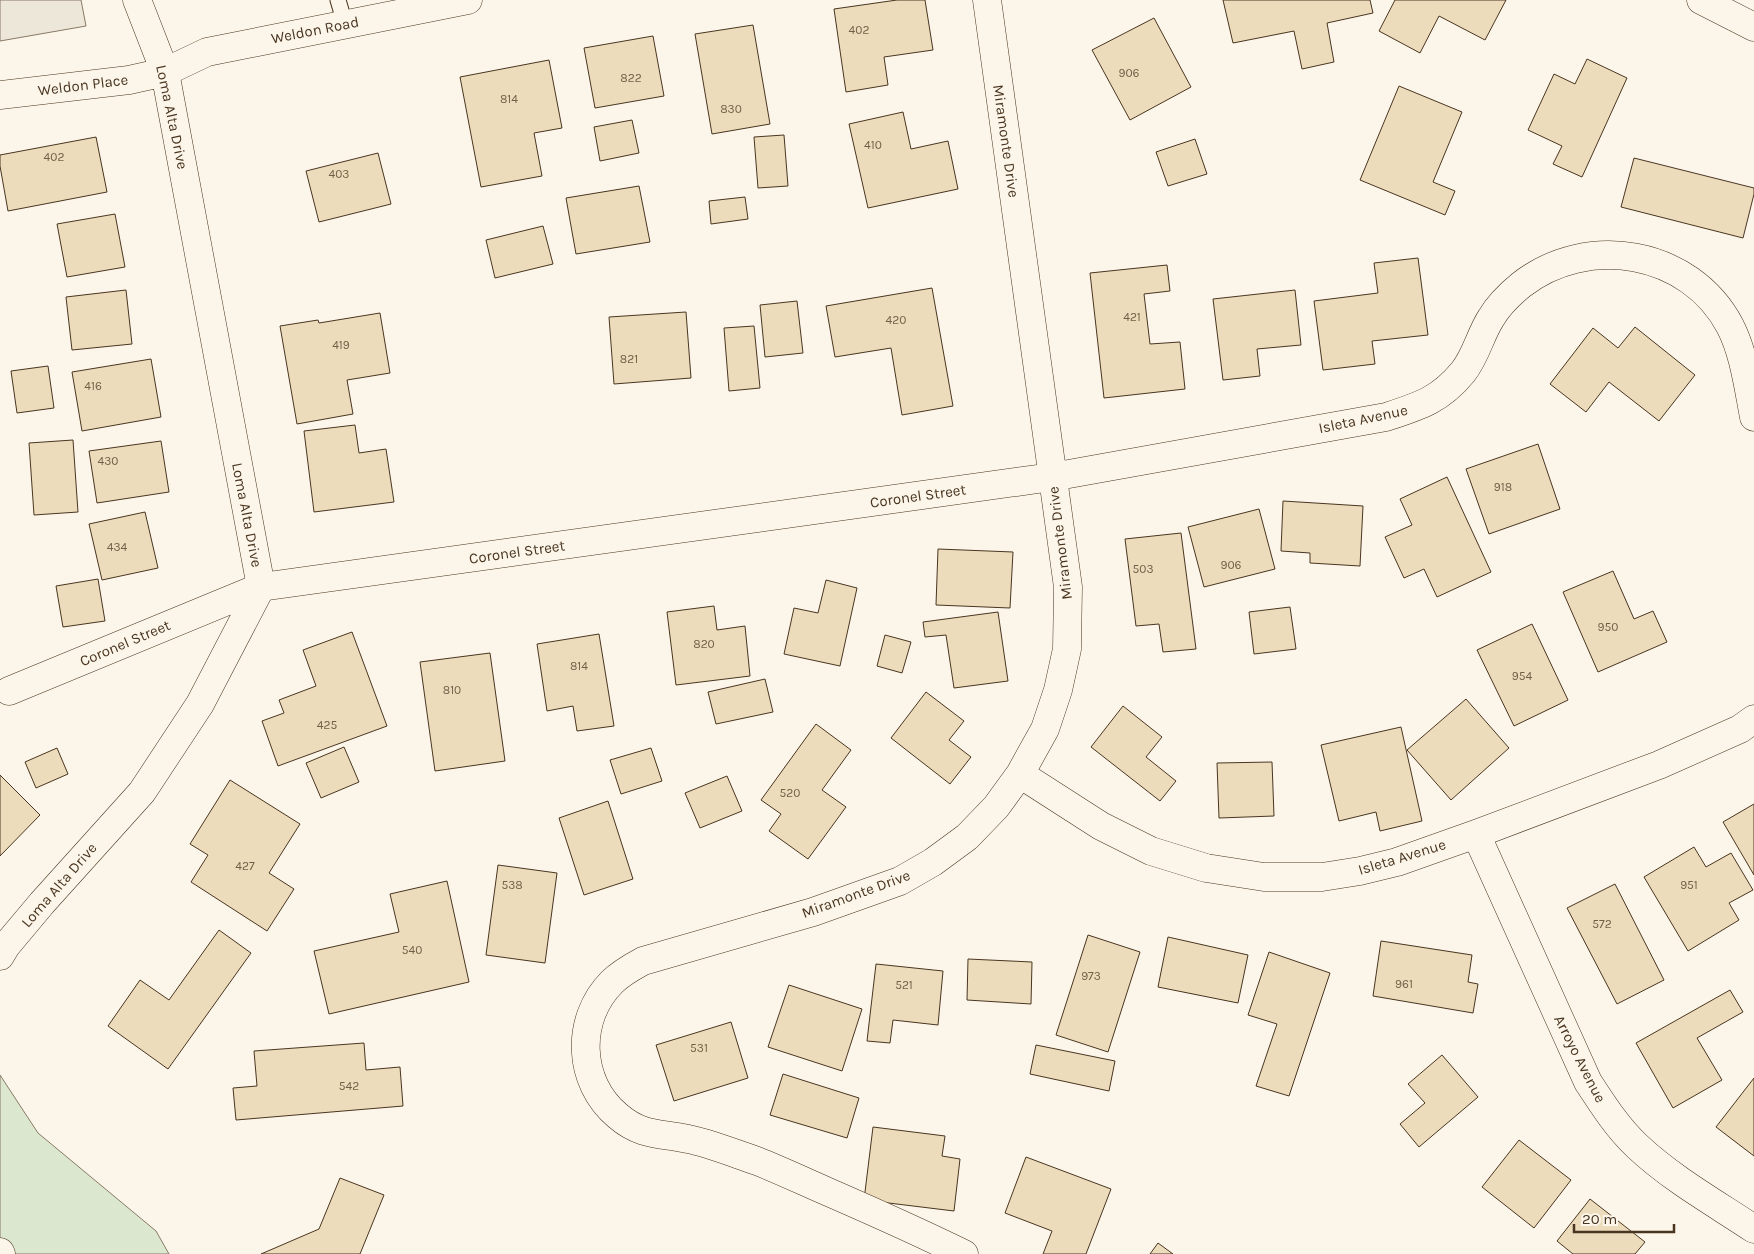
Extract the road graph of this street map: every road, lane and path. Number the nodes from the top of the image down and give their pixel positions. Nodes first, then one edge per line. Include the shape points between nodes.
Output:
1 (137, 0) edge
2 (468, 0) edge
3 (987, 0) edge
4 (1701, 0) edge
5 (342, 12) edge
6 (1754, 28) edge
7 (165, 72) junction
8 (0, 95) edge
9 (1754, 416) edge
10 (1052, 477) junction
11 (261, 587) junction
12 (5, 693) edge
13 (1754, 719) edge
14 (1020, 774) junction
15 (1476, 834) junction
16 (0, 956) edge
17 (1754, 1230) edge
18 (964, 1254) edge

1 - 7 street, Loma Alta Drive
2 - 5 street, Weldon Road
3 - 10 street, Miramonte Drive
4 - 6 street
5 - 7 street, Weldon Road via 207,52
7 - 8 street, Weldon Place via 129,80
7 - 11 street, Loma Alta Drive
9 - 10 street, Isleta Avenue via 1739,344 1730,324 1707,295 1666,267 1644,259 1601,254 1558,264 1521,285 1491,318 1463,372 1421,406 1386,417
10 - 11 street, Coronel Street
10 - 14 street, Miramonte Drive via 1068,587 1067,650 1045,729
11 - 12 street, Coronel Street
11 - 16 street, Loma Alta Drive via 200,704 142,792 42,903
13 - 15 street, Isleta Avenue via 1740,730 1659,765
14 - 15 street, Isleta Avenue via 1100,826 1152,851 1206,868 1264,877 1322,877 1360,871 1398,862
14 - 18 street, Miramonte Drive via 996,807 967,837 934,862 900,881 813,912 643,962 626,970 600,996 586,1031 585,1050 594,1086 604,1103 634,1127 651,1134 689,1139 757,1161
15 - 17 street, Arroyo Avenue via 1588,1082 1610,1116 1667,1172

